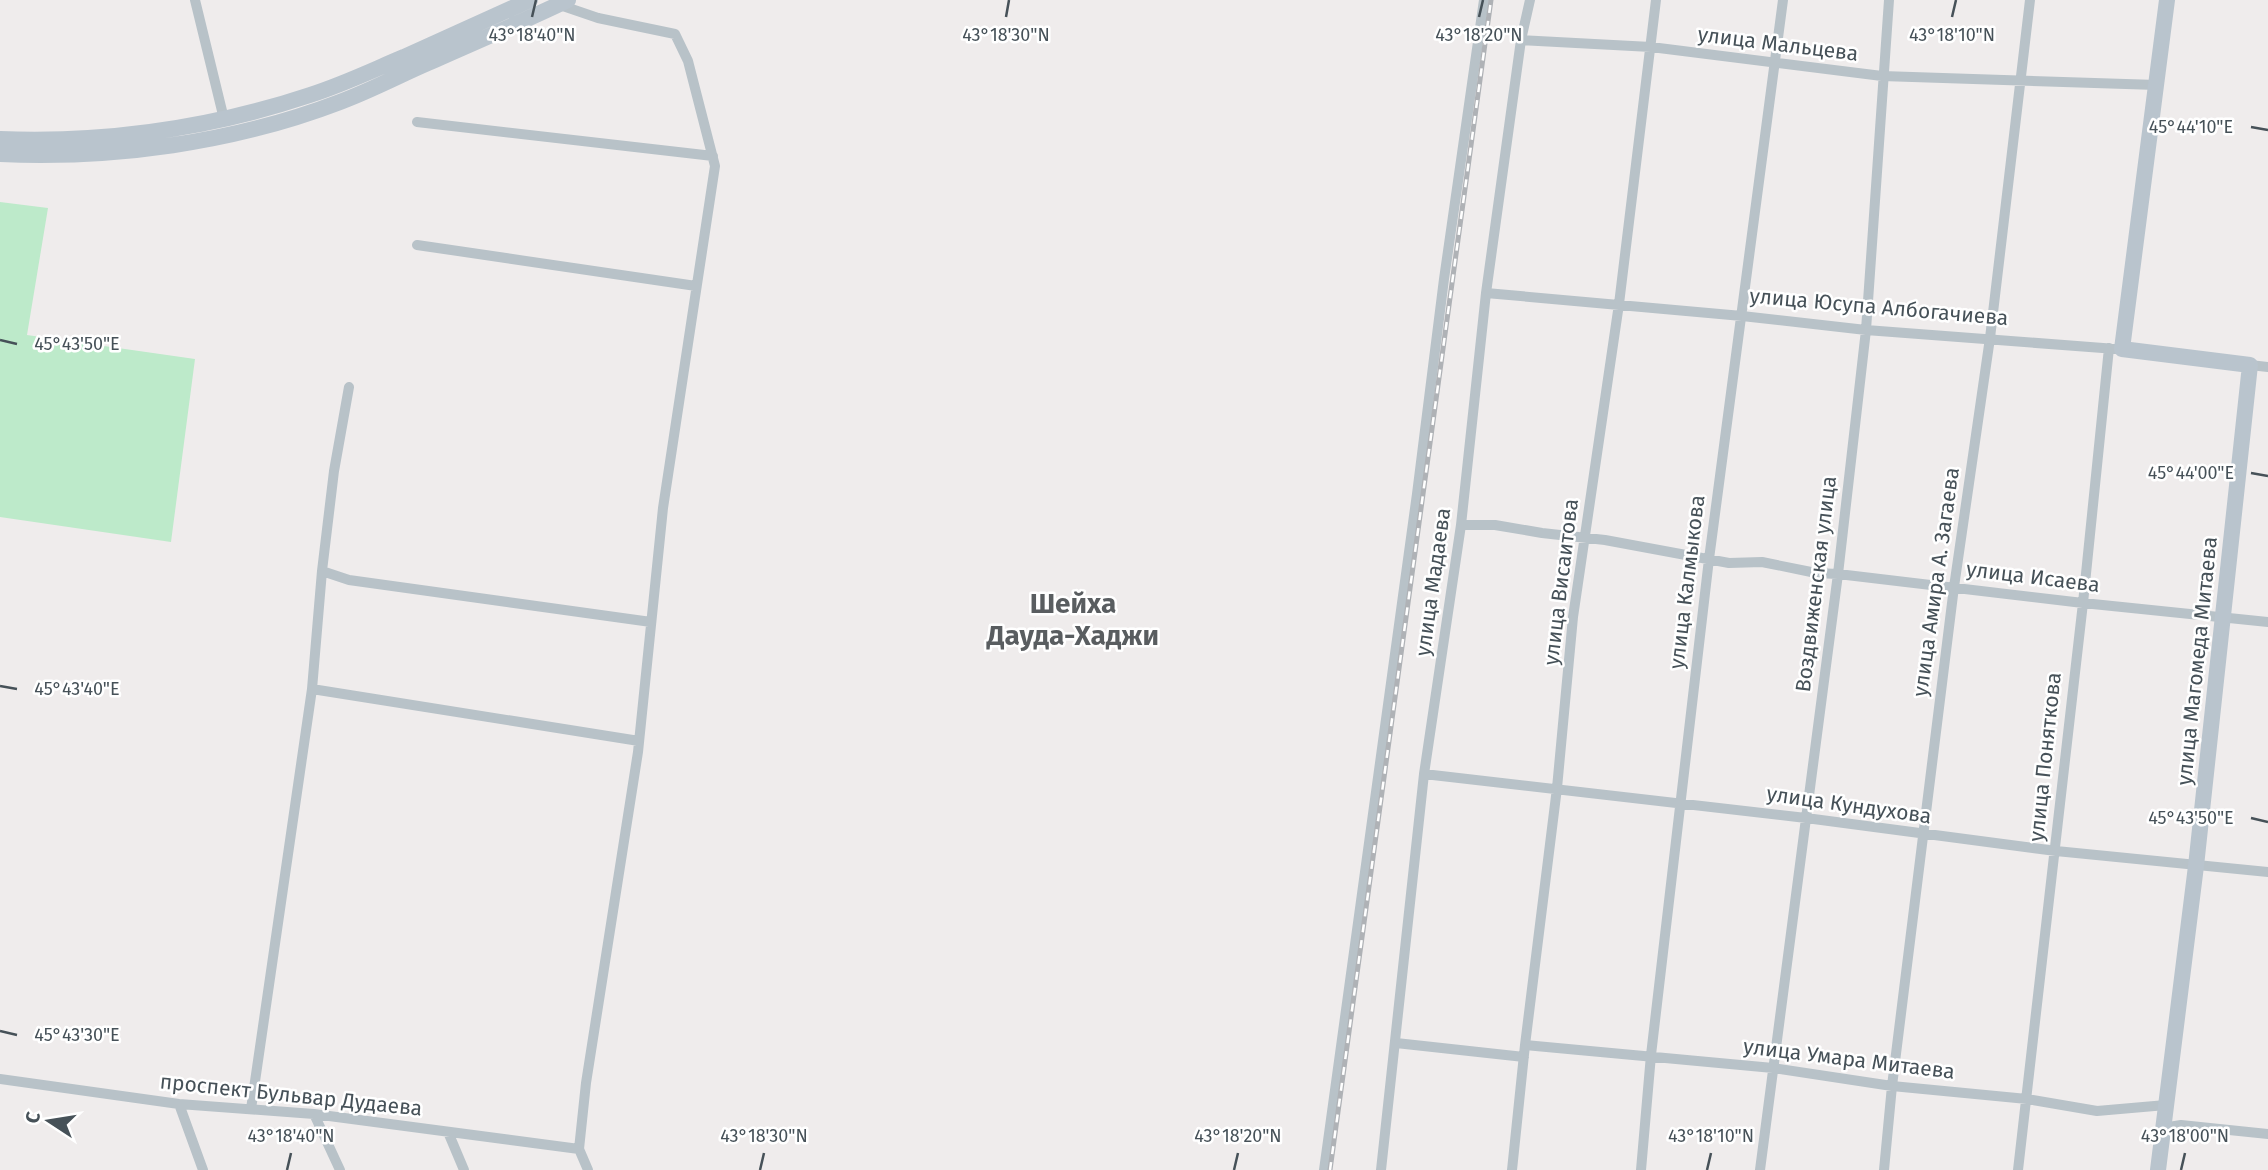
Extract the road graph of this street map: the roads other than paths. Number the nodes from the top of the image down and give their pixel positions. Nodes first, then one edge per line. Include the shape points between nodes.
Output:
1 (195, 0) edge
2 (530, 0) edge
3 (1484, 0) edge
4 (1530, 0) edge
5 (1656, 0) edge
6 (1783, 0) edge
7 (1889, 0) edge
8 (2030, 0) edge
9 (2166, 0) edge
10 (560, 2) edge
11 (1521, 40) junction
12 (1651, 47) junction
13 (1775, 63) junction
14 (1882, 76) junction
15 (2022, 80) junction
16 (2157, 85) junction
17 (224, 119) junction
18 (417, 122) dead end
19 (0, 139) edge
20 (0, 154) edge
21 (713, 156) junction
22 (417, 245) dead end
23 (696, 286) junction
24 (1486, 292) junction
25 (1619, 304) junction
26 (1742, 316) junction
27 (1866, 330) junction
28 (1990, 338) junction
29 (2116, 349) junction
30 (2250, 365) junction
31 (2268, 367) edge
32 (349, 387) dead end
33 (1461, 525) junction
34 (1585, 539) junction
35 (1709, 559) junction
36 (322, 571) junction
37 (1838, 574) junction
38 (1954, 587) junction
39 (2084, 603) junction
40 (2223, 617) junction
41 (651, 622) junction
42 (2268, 622) edge
43 (312, 689) junction
44 (639, 741) junction
45 (1424, 774) junction
46 (1558, 788) junction
47 (1680, 803) junction
48 (1806, 818) junction
49 (1923, 834) junction
50 (2056, 851) junction
51 (2196, 866) junction
52 (2268, 872) edge
53 (1396, 1043) junction
54 (1525, 1045) junction
55 (1651, 1055) junction
56 (1524, 1057) junction
57 (1773, 1068) junction
58 (0, 1079) edge
59 (1892, 1086) junction
60 (2027, 1099) junction
61 (179, 1104) junction
62 (2166, 1105) junction
63 (251, 1109) junction
64 (314, 1114) junction
65 (2163, 1128) junction
66 (448, 1132) junction
67 (2268, 1134) edge
68 (579, 1149) junction
69 (203, 1170) edge
70 (340, 1170) edge
71 (464, 1170) edge
72 (588, 1170) edge
73 (1324, 1170) edge
74 (1381, 1170) edge
75 (1513, 1170) edge
76 (1641, 1170) edge
77 (1760, 1170) edge
78 (1884, 1170) edge
79 (2018, 1170) edge
80 (2158, 1170) edge

1 - 17 street
2 - 17 street via 349,81
3 - 73 street
4 - 11 street, улица Мадаева
5 - 12 street, улица Висаитова
6 - 13 street, улица Калмыкова
7 - 14 street, Воздвиженская улица
8 - 15 street, улица Амира А. Загаева
9 - 16 street, улица Поняткова
10 - 20 street via 341,102 247,131 130,150
10 - 21 street via 598,18 675,34 688,61
11 - 12 street, улица Мальцева
11 - 24 street, улица Мадаева
12 - 13 street, улица Мальцева
12 - 25 street, улица Висаитова
13 - 14 street, улица Мальцева
13 - 26 street, улица Калмыкова
14 - 15 street, улица Мальцева
14 - 27 street, Воздвиженская улица
15 - 16 street, улица Мальцева
15 - 28 street, улица Амира А. Загаева
16 - 29 street, улица Поняткова
17 - 19 street via 119,135
18 - 21 street
21 - 23 street
22 - 23 street
23 - 41 street
24 - 25 street, улица Юсупа Албогачиева
24 - 33 street, улица Мадаева
25 - 26 street, улица Юсупа Албогачиева
25 - 34 street, улица Висаитова
26 - 27 street, улица Юсупа Албогачиева
26 - 35 street, улица Калмыкова
27 - 28 street, улица Юсупа Албогачиева
27 - 37 street, Воздвиженская улица
28 - 29 street, улица Юсупа Албогачиева
28 - 38 street, улица Амира А. Загаева
29 - 30 street, улица Юсупа Албогачиева
29 - 39 street, улица Поняткова
30 - 31 street, улица Юсупа Албогачиева
30 - 40 street, улица Магомеда Митаева
32 - 36 street
33 - 34 street, улица Исаева via 1495,525
33 - 45 street, улица Мадаева
34 - 35 street, улица Исаева
34 - 46 street, улица Висаитова via 1573,617
35 - 37 street, улица Исаева
35 - 47 street, улица Калмыкова
36 - 41 street via 349,580
36 - 43 street
37 - 38 street, улица Исаева
37 - 48 street, Воздвиженская улица
38 - 39 street, улица Исаева
38 - 49 street, улица Амира А. Загаева
39 - 40 street, улица Исаева
39 - 50 street, улица Поняткова
40 - 42 street, улица Исаева
40 - 51 street, улица Магомеда Митаева
41 - 44 street
43 - 44 street
43 - 63 street
44 - 68 street
45 - 46 street, улица Кундухова
45 - 53 street, улица Мадаева
46 - 47 street, улица Кундухова
46 - 54 street, улица Висаитова
47 - 48 street, улица Кундухова
47 - 55 street, улица Калмыкова
48 - 49 street, улица Кундухова
48 - 57 street, Воздвиженская улица
49 - 50 street, улица Кундухова
49 - 59 street, улица Амира А. Загаева
50 - 51 street, улица Кундухова
50 - 60 street, улица Поняткова
51 - 52 street, улица Кундухова
51 - 62 street, улица Магомеда Митаева
53 - 56 street
53 - 74 street, улица Мадаева
54 - 55 street, улица Умара Митаева
54 - 56 street, улица Висаитова
55 - 57 street, улица Умара Митаева
55 - 76 street, улица Калмыкова
56 - 75 street, улица Висаитова
57 - 59 street, улица Умара Митаева
57 - 77 street, Воздвиженская улица
58 - 61 street, проспект Бульвар Дудаева
59 - 60 street, улица Умара Митаева
59 - 78 street, улица Амира А. Загаева
60 - 62 street, улица Умара Митаева via 2097,1111
60 - 79 street, улица Поняткова
61 - 63 street, проспект Бульвар Дудаева
61 - 69 street
62 - 65 street, улица Магомеда Митаева
63 - 64 street, проспект Бульвар Дудаева
64 - 66 street, проспект Бульвар Дудаева
64 - 70 street
65 - 67 street via 2181,1125
65 - 80 street, улица Магомеда Митаева
66 - 68 street, проспект Бульвар Дудаева
66 - 71 street
68 - 72 street

